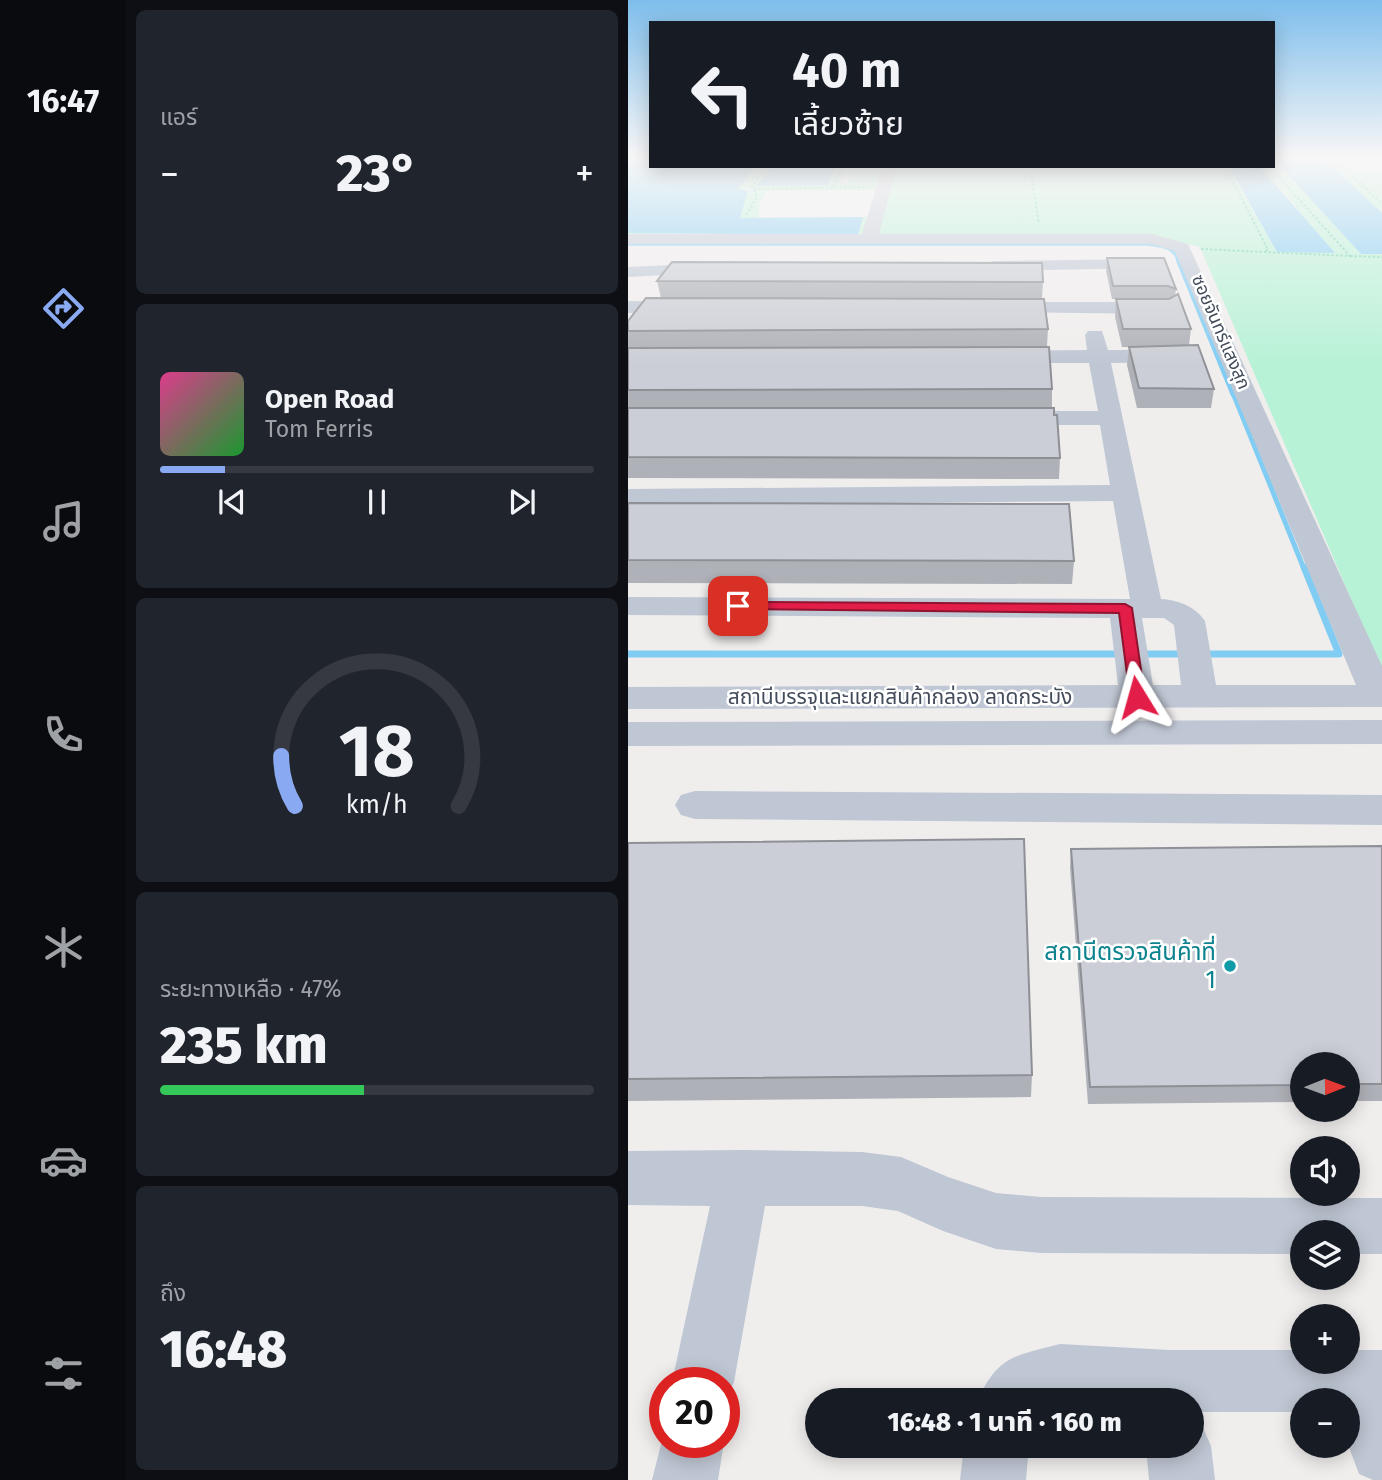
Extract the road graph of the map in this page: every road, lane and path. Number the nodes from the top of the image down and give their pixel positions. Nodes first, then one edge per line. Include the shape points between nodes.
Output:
1 (872, 227) edge
2 (1038, 227) edge
3 (1256, 227) edge
4 (1324, 227) edge
5 (628, 239) edge
6 (869, 239) junction
7 (1040, 239) junction
8 (1182, 248) junction
9 (1260, 253) junction
10 (1350, 256) junction
11 (1382, 257) edge
12 (1149, 264) edge
13 (1080, 265) junction
14 (970, 266) edge
15 (737, 267) edge
16 (628, 272) edge
17 (652, 272) junction
18 (628, 306) edge
19 (710, 308) edge
20 (982, 308) edge
21 (1090, 308) junction
22 (1167, 308) edge
23 (1099, 356) junction
24 (1189, 356) edge
25 (975, 357) edge
26 (987, 418) edge
27 (1111, 418) junction
28 (1125, 493) junction
29 (628, 496) edge
30 (628, 606) edge
31 (1136, 609) junction
32 (1200, 696) junction
33 (1380, 696) edge
34 (1137, 697) junction
35 (628, 698) edge
36 (1382, 733) edge
37 (628, 734) edge
38 (695, 805) dead end
39 (1382, 810) edge
40 (743, 1177) junction
41 (628, 1178) edge
42 (1382, 1226) edge
43 (706, 1367) edge
44 (1373, 1381) edge
45 (1022, 1388) edge
46 (1157, 1388) edge
47 (1204, 1389) edge
48 (1382, 1451) edge
49 (689, 1458) edge
50 (996, 1458) edge
51 (1179, 1458) edge
52 (685, 1480) edge
53 (993, 1480) edge
54 (1182, 1480) edge

1 - 6 street
2 - 7 path
3 - 9 path via 1268,250
4 - 10 path
5 - 6 street
6 - 7 street
7 - 8 street via 1152,239
8 - 9 path
8 - 33 street, ซอยจันทร์แสงสุก
9 - 10 path
10 - 11 path
12 - 13 street
13 - 14 street
13 - 21 street
15 - 17 street
16 - 17 street
17 - 18 street
18 - 19 street
20 - 21 street
21 - 22 street
21 - 23 street
23 - 24 street
23 - 25 street
23 - 27 street
26 - 27 street
27 - 28 street
28 - 29 street
28 - 31 street
30 - 31 street
31 - 32 street via 1171,609 1189,621
31 - 34 street
32 - 33 street, สถานีบรรจุและแยกสินค้ากล่อง ลาดกระบัง
32 - 34 street, สถานีบรรจุและแยกสินค้ากล่อง ลาดกระบัง
34 - 35 street, สถานีบรรจุและแยกสินค้ากล่อง ลาดกระบัง
36 - 37 street, สถานีบรรจุและแยกสินค้ากล่อง ลาดกระบัง
38 - 39 street
40 - 41 street
40 - 42 street via 901,1184 996,1221 1042,1225
40 - 43 lane
44 - 47 street
44 - 48 street
45 - 46 street via 1060,1375
49 - 52 street
50 - 53 lane
51 - 54 street

